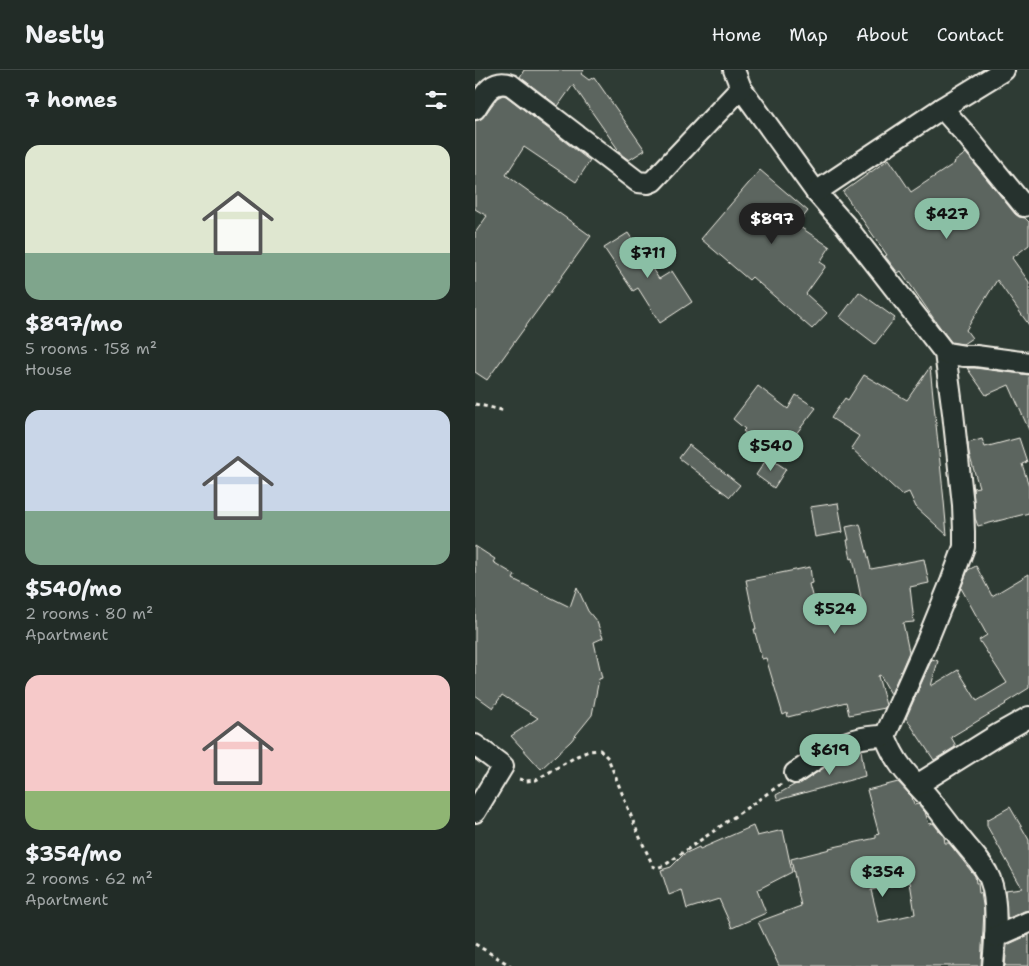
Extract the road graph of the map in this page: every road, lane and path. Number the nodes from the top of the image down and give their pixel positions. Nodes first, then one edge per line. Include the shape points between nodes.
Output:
1 (1004, 70) edge
2 (738, 79) edge
3 (942, 108) junction
4 (475, 109) edge
5 (816, 192) junction
6 (1024, 206) dead end
7 (945, 353) junction
8 (1029, 363) edge
9 (475, 404) edge
10 (506, 412) dead end
11 (1029, 717) edge
12 (885, 736) junction
13 (475, 746) edge
14 (503, 766) junction
15 (795, 773) joint
16 (917, 785) junction
17 (475, 812) edge
18 (1029, 922) edge
19 (995, 937) junction
20 (475, 944) edge
21 (511, 966) edge
22 (993, 966) edge

1 - 3 street
2 - 4 street via 648,183 638,182 511,86 495,85
2 - 5 street
3 - 5 street
3 - 6 street
5 - 7 street
7 - 8 street
7 - 12 street via 963,505 964,547
9 - 10 path
11 - 16 street
12 - 15 street via 853,740 833,748
12 - 16 street via 900,765
13 - 14 street
14 - 15 path via 517,778 536,780 577,756 600,750 608,758 650,861 657,868
14 - 17 street
16 - 19 street via 985,868 994,892
18 - 19 street
19 - 22 street
20 - 21 path

